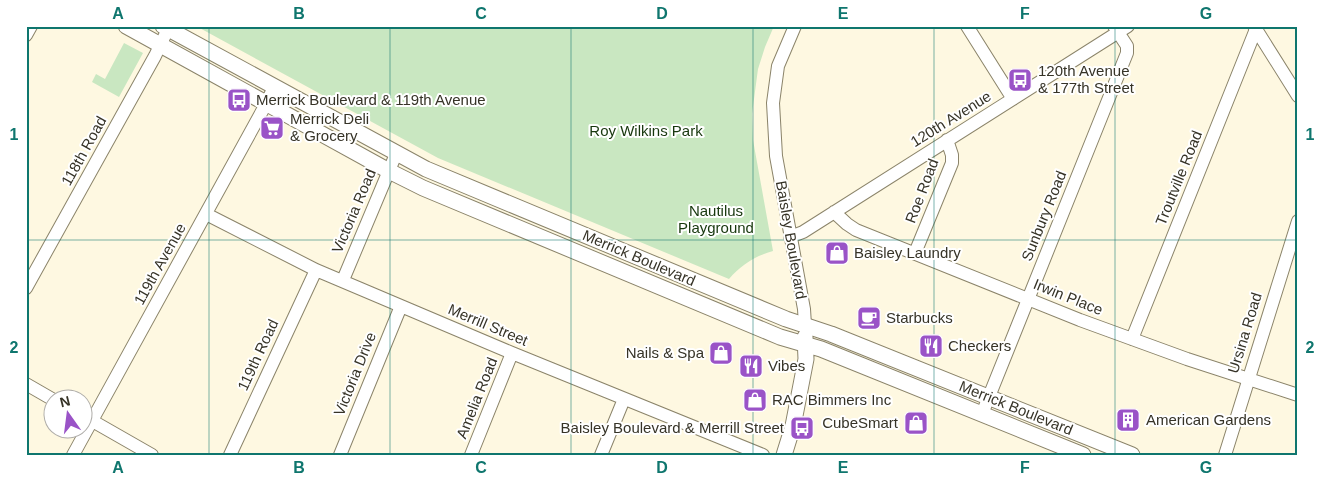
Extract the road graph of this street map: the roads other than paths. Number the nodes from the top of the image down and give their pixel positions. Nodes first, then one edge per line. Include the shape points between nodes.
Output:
1 (31, 26) edge
2 (126, 26) edge
3 (795, 26) edge
4 (967, 26) edge
5 (165, 27) edge
6 (1120, 28) edge
7 (1255, 28) edge
8 (26, 35) edge
9 (160, 44) junction
10 (274, 87) junction
11 (1298, 96) edge
12 (1013, 99) junction
13 (266, 104) junction
14 (947, 140) junction
15 (396, 154) junction
16 (389, 171) junction
17 (834, 212) junction
18 (206, 214) junction
19 (1298, 221) edge
20 (790, 237) junction
21 (915, 253) junction
22 (316, 270) junction
23 (343, 280) junction
24 (26, 288) edge
25 (1028, 299) junction
26 (401, 306) junction
27 (805, 325) junction
28 (1132, 339) junction
29 (806, 344) junction
30 (512, 354) junction
31 (1248, 379) junction
32 (26, 384) edge
33 (42, 393) edge
34 (1298, 395) edge
35 (989, 397) junction
36 (624, 398) junction
37 (92, 409) edge
38 (982, 414) junction
39 (92, 421) edge
40 (79, 438) edge
41 (73, 455) edge
42 (152, 455) edge
43 (230, 455) edge
44 (340, 455) edge
45 (471, 455) edge
46 (601, 455) edge
47 (763, 455) edge
48 (784, 455) edge
49 (1083, 455) edge
50 (1132, 455) edge
51 (1225, 455) edge

1 - 8 street
2 - 9 main road, Merrick Boulevard
3 - 20 street, Baisley Boulevard via 778,66 772,103 776,156
4 - 12 street
5 - 9 street, 118th Road
5 - 10 main road, Merrick Boulevard
6 - 12 street, 120th Avenue
6 - 25 street, Sunbury Road via 1128,46 1127,53
7 - 11 street
7 - 28 street, Troutville Road
9 - 13 main road, Merrick Boulevard
9 - 24 street, 118th Road
10 - 13 street, 119th Avenue
10 - 15 main road, Merrick Boulevard
12 - 14 street, 120th Avenue
13 - 16 main road, Merrick Boulevard
13 - 18 street, 119th Avenue
14 - 17 street, 120th Avenue
14 - 21 street, Roe Road via 952,163
15 - 16 street, Victoria Road
15 - 27 main road, Merrick Boulevard
16 - 23 street, Victoria Road
16 - 29 main road, Merrick Boulevard via 711,308
17 - 20 street, 120th Avenue
17 - 21 street, Irwin Place via 856,230
18 - 22 street, Merrill Street
18 - 37 street, 119th Avenue
19 - 31 street, Ursina Road
20 - 27 street, Baisley Boulevard
21 - 25 street, Irwin Place
22 - 23 street, Merrill Street
22 - 43 street, 119th Road
23 - 26 street, Merrill Street
25 - 28 street, Irwin Place
25 - 35 street, Sunbury Road
26 - 30 street, Merrill Street
26 - 44 street, Victoria Drive
27 - 29 main road, Baisley Boulevard
27 - 35 main road, Merrick Boulevard
28 - 31 street, Irwin Place
29 - 38 main road, Merrick Boulevard
29 - 48 main road, Baisley Boulevard via 793,426
30 - 36 street, Merrill Street
30 - 45 street, Amelia Road
31 - 34 street, Irwin Place
31 - 51 street, Ursina Road
32 - 33 street
35 - 38 street, Sunbury Road
35 - 50 main road, Merrick Boulevard
36 - 46 street
36 - 47 street, Merrill Street
38 - 49 main road, Merrick Boulevard
39 - 42 street
40 - 41 street, 119th Avenue

